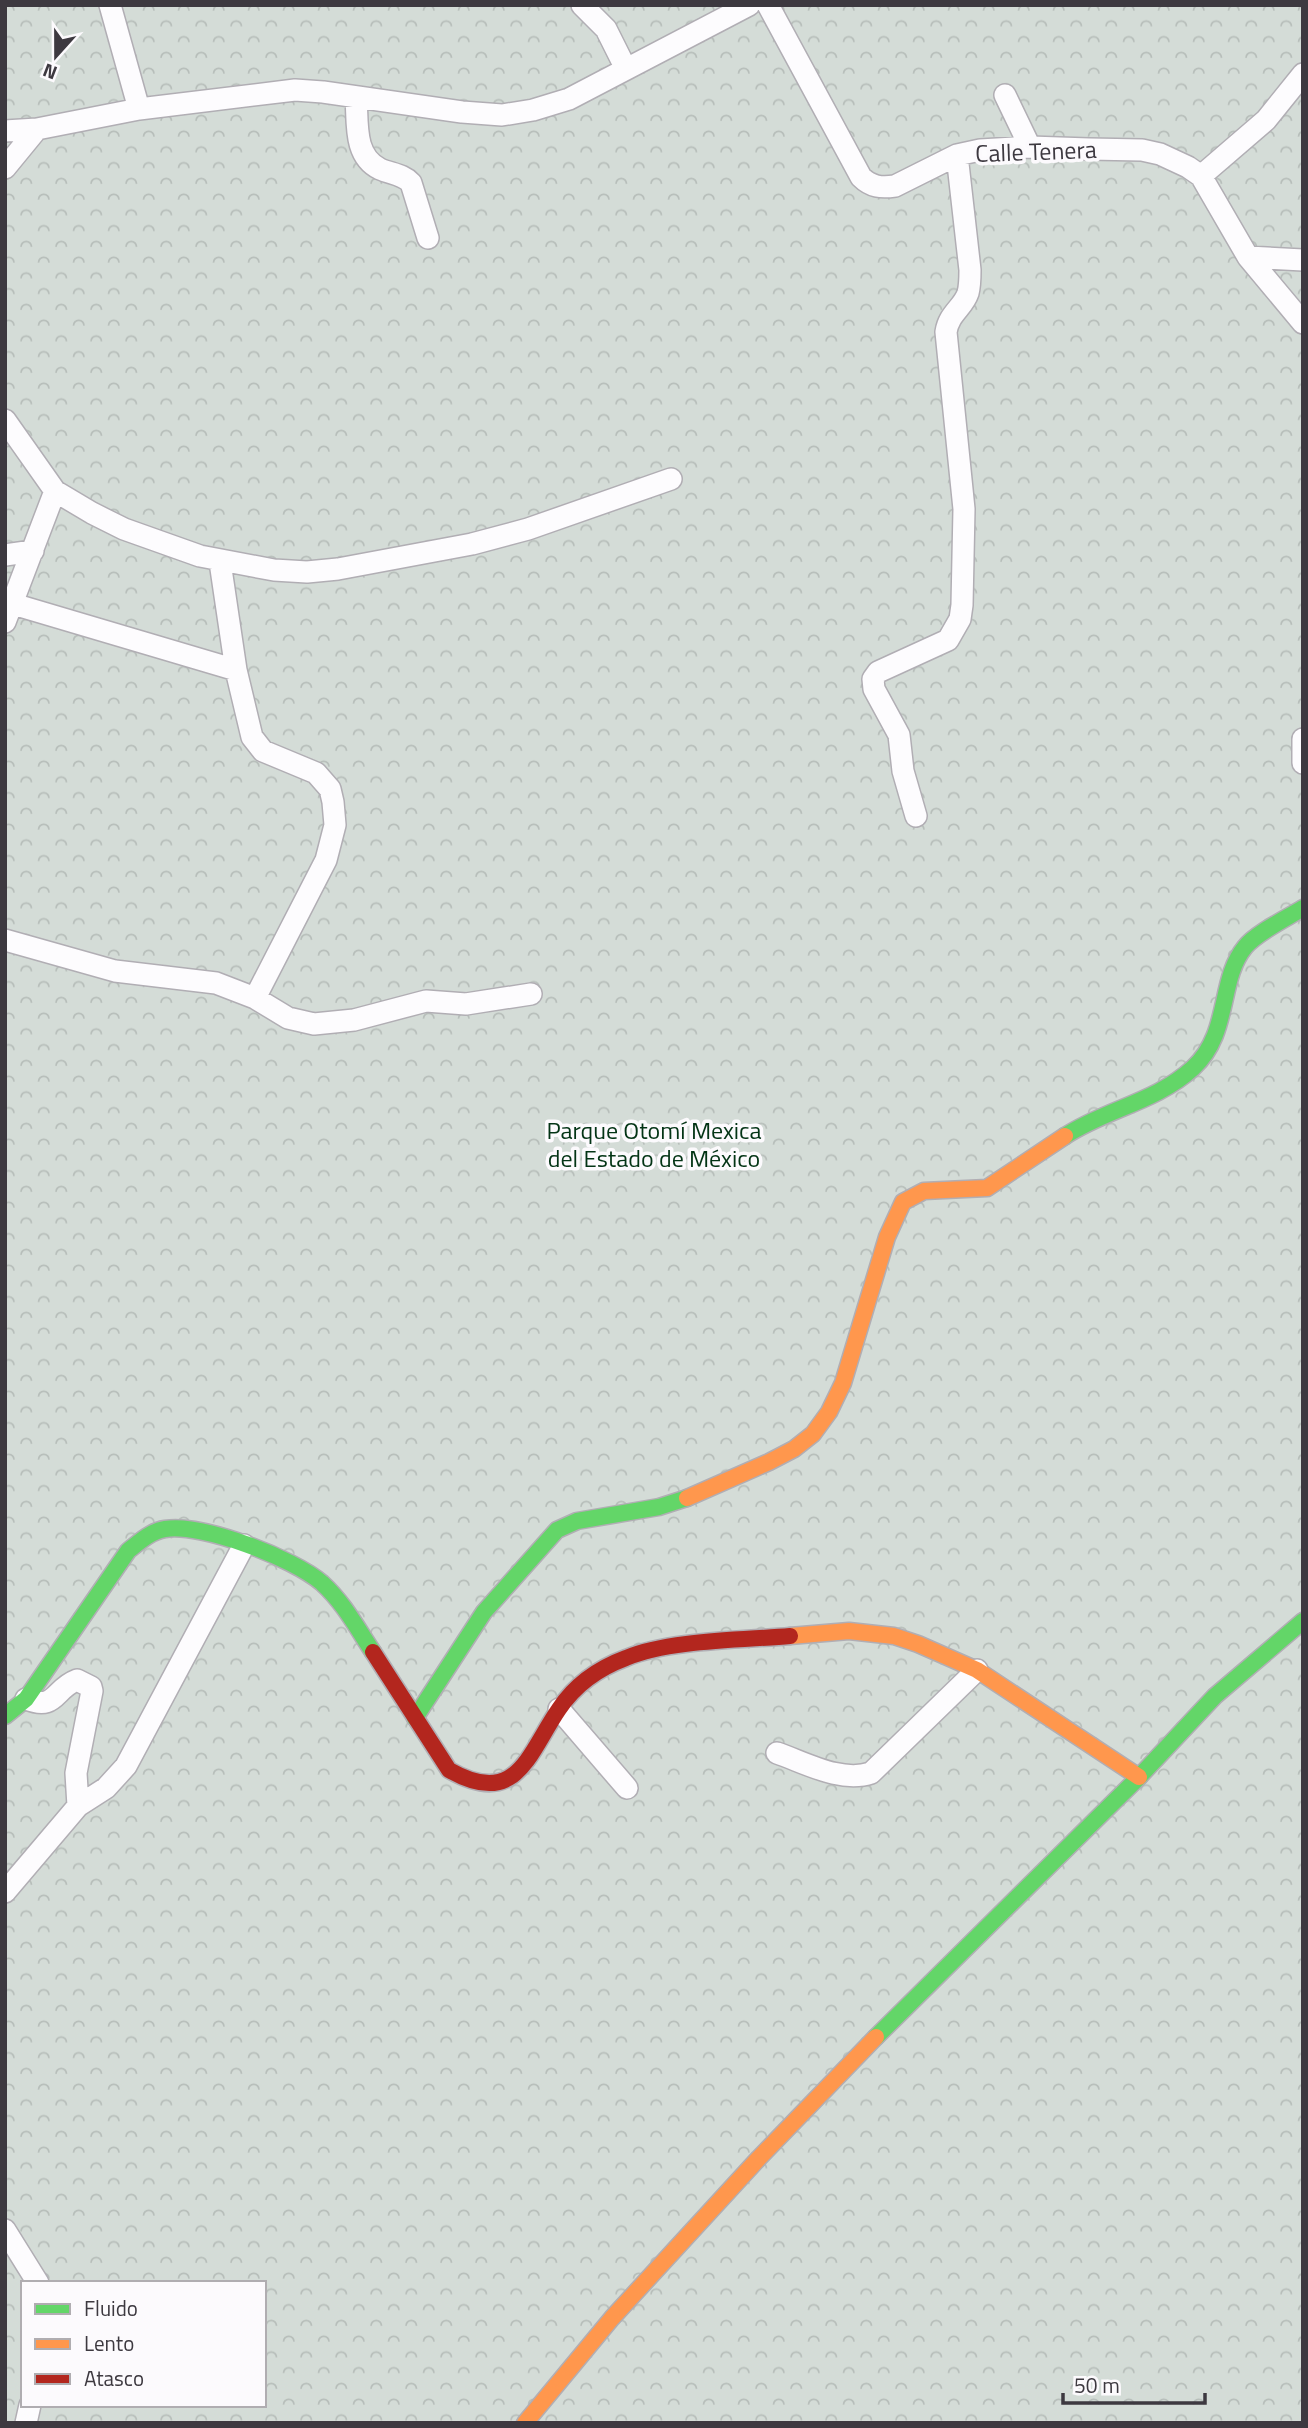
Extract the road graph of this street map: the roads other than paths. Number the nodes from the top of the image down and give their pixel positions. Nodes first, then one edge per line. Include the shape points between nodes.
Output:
1 (110, 5) edge
2 (582, 5) edge
3 (768, 5) edge
4 (745, 6) edge
5 (626, 69) junction
6 (1303, 74) edge
7 (1005, 95) dead end
8 (356, 97) junction
9 (139, 109) junction
10 (37, 129) junction
11 (5, 131) edge
12 (1030, 147) junction
13 (957, 155) junction
14 (5, 168) edge
15 (1201, 176) junction
16 (428, 238) dead end
17 (1248, 257) junction
18 (1303, 260) edge
19 (1303, 323) edge
20 (5, 420) edge
21 (671, 479) dead end
22 (55, 491) junction
23 (33, 551) junction
24 (5, 555) edge
25 (220, 562) junction
26 (9, 613) edge
27 (236, 670) junction
28 (1303, 739) edge
29 (1303, 763) edge
30 (916, 816) dead end
31 (1303, 908) edge
32 (5, 940) edge
33 (531, 994) dead end
34 (255, 998) junction
35 (244, 1545) junction
36 (1303, 1621) edge
37 (977, 1670) junction
38 (26, 1699) junction
39 (559, 1709) junction
40 (5, 1716) edge
41 (415, 1718) junction
42 (777, 1753) dead end
43 (1139, 1777) junction
44 (627, 1788) dead end
45 (78, 1806) junction
46 (5, 1892) edge
47 (5, 2230) edge
48 (37, 2281) edge
49 (525, 2423) edge

1 - 9 street
2 - 5 street via 606,29
3 - 13 street, Calle Tenera via 867,184 895,186
4 - 5 street
5 - 8 street via 569,99 502,115
6 - 15 street via 1266,120
7 - 12 street
8 - 9 street via 295,90
8 - 16 street via 363,154 379,169 411,183
9 - 10 street
10 - 11 street
10 - 14 street
12 - 13 street, Calle Tenera
12 - 15 street, Calle Tenera via 1142,150 1174,160
13 - 30 street via 970,286 946,332 964,509 962,605 948,640 878,672 873,684 896,726
15 - 17 street
17 - 18 street
17 - 19 street
20 - 22 street
21 - 25 street via 472,544 307,572
22 - 23 street
22 - 25 street via 124,529
23 - 24 street
23 - 26 street
25 - 27 street
26 - 27 street
27 - 34 street via 256,745 323,779 330,789 335,825 326,860
28 - 29 street
31 - 41 street via 1240,952 1214,1037 1194,1067 1175,1082 1074,1130 987,1188 924,1191 903,1202 887,1237 843,1383 813,1434 769,1462 685,1499 577,1521 557,1530 484,1612
32 - 34 street via 133,974 216,983
33 - 34 street via 466,1004 426,1001 354,1020 314,1024 288,1018
35 - 38 street via 174,1527 144,1537 128,1551
35 - 41 street via 302,1569 323,1583 341,1602
35 - 45 street via 126,1766 106,1788
36 - 43 street via 1215,1696
37 - 39 street via 918,1644 872,1632 698,1644 627,1657 578,1686
37 - 42 street via 871,1773 840,1774
37 - 43 street
38 - 40 street
38 - 45 street via 46,1703 77,1680 91,1687 76,1773
39 - 41 street via 521,1771 500,1781 480,1783 449,1770
39 - 44 street
43 - 49 street via 759,2158 612,2318
45 - 46 street
47 - 48 street

